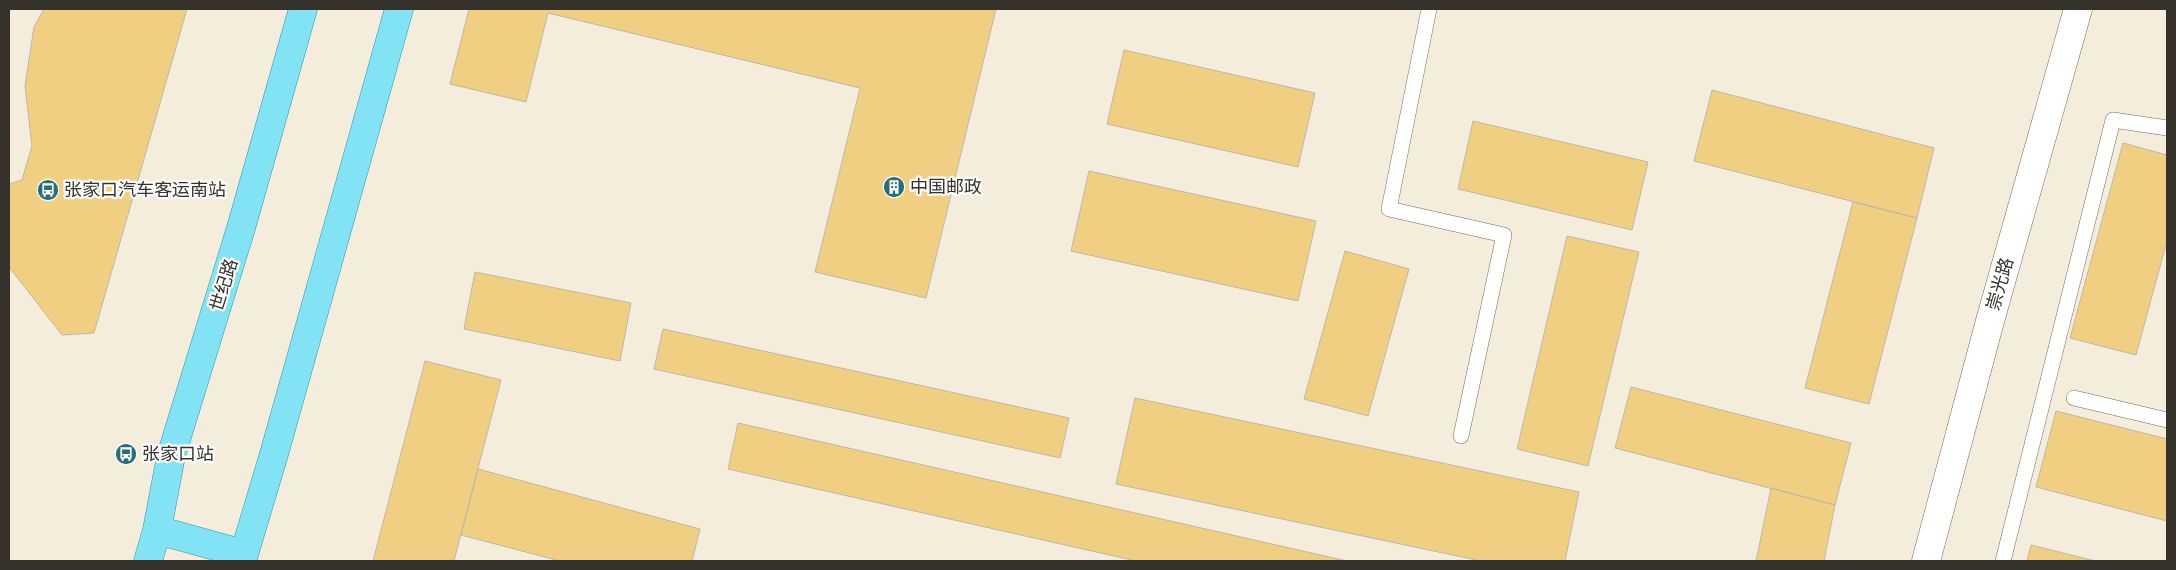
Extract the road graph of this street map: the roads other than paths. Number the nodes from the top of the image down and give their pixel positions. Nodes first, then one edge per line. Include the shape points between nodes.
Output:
1 (303, 9) edge
2 (399, 9) edge
3 (1429, 9) edge
4 (2078, 9) edge
5 (2167, 128) edge
6 (2074, 398) dead end
7 (2167, 420) edge
8 (1461, 436) dead end
9 (157, 530) junction
10 (243, 558) edge
11 (148, 561) edge
12 (1926, 561) edge
13 (2003, 561) edge

1 - 9 main road, 世纪路 via 242,228 171,456
2 - 10 main road
3 - 8 lane via 1389,209 1504,235
4 - 12 street, 崇光路
5 - 13 lane via 2113,120
6 - 7 lane
9 - 10 main road
9 - 11 main road, 世纪路

